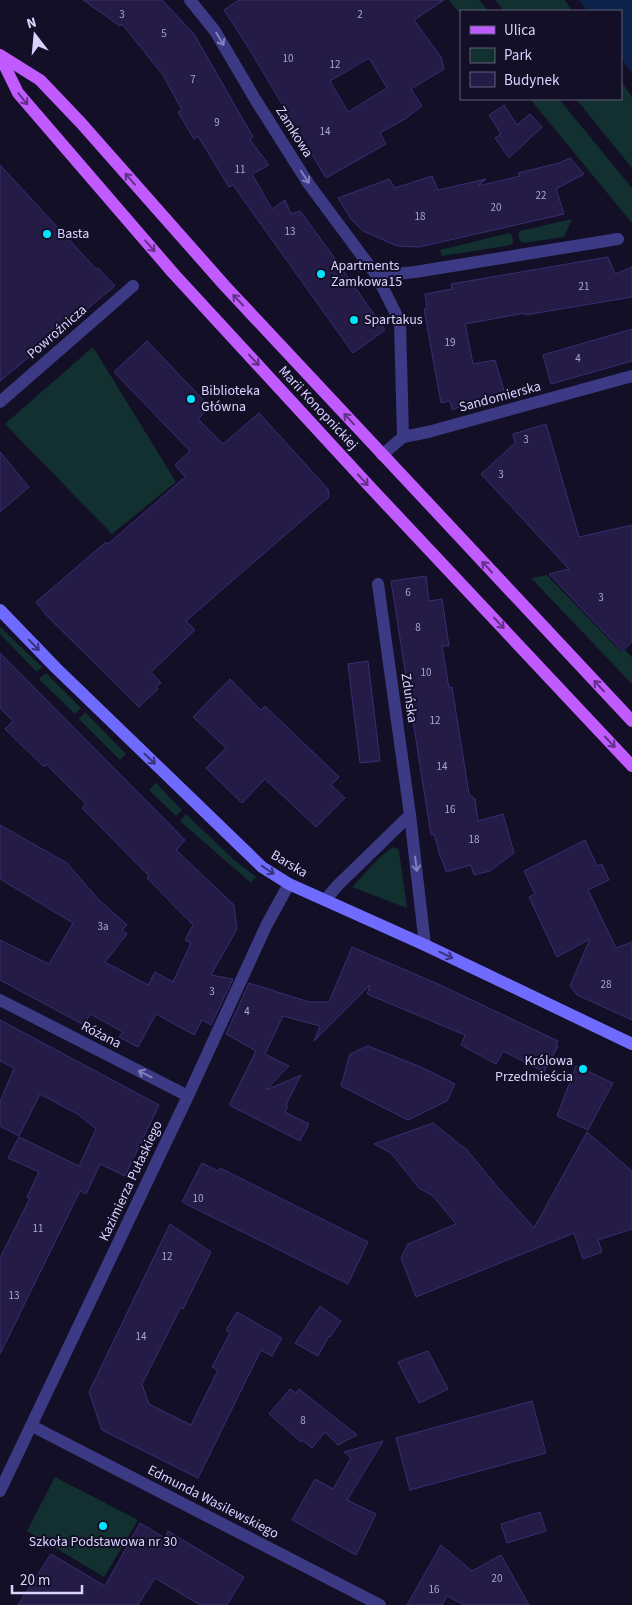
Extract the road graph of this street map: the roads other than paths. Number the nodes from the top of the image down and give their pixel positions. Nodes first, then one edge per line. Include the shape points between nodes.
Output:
1 (190, 0) edge
2 (0, 55) edge
3 (618, 239) dead end
4 (377, 276) junction
5 (133, 286) dead end
6 (632, 376) edge
7 (0, 402) edge
8 (402, 437) junction
9 (382, 455) junction
10 (378, 584) dead end
11 (0, 610) edge
12 (632, 721) edge
13 (632, 766) edge
14 (410, 816) junction
15 (289, 884) junction
16 (325, 900) junction
17 (425, 945) junction
18 (0, 1000) edge
19 (632, 1044) edge
20 (188, 1096) junction
21 (32, 1426) junction
22 (0, 1491) edge
23 (380, 1605) edge

1 -> 4 street, Zamkowa via 215,31 308,183
9 -> 2 main road, Marii Konopnickiej via 224,286 40,80
2 -> 13 main road, Marii Konopnickiej via 18,94 173,273
3 - 4 street
4 - 8 street, Zamkowa via 400,322
5 - 7 street, Powroźnicza
6 - 8 street, Sandomierska
8 - 9 street
12 -> 9 main road, Marii Konopnickiej
10 - 14 street, Zduńska
11 -> 15 street, Barska via 262,867
14 - 16 street
14 -> 17 street, Zduńska
15 - 16 street, Barska
15 - 20 street, Kazimierza Pułaskiego via 266,926
16 - 17 street, Barska
17 -> 19 street, Barska
20 -> 18 street, Różana
20 - 21 street, Kazimierza Pułaskiego
21 - 22 street, Kazimierza Pułaskiego
21 - 23 street, Edmunda Wasilewskiego

